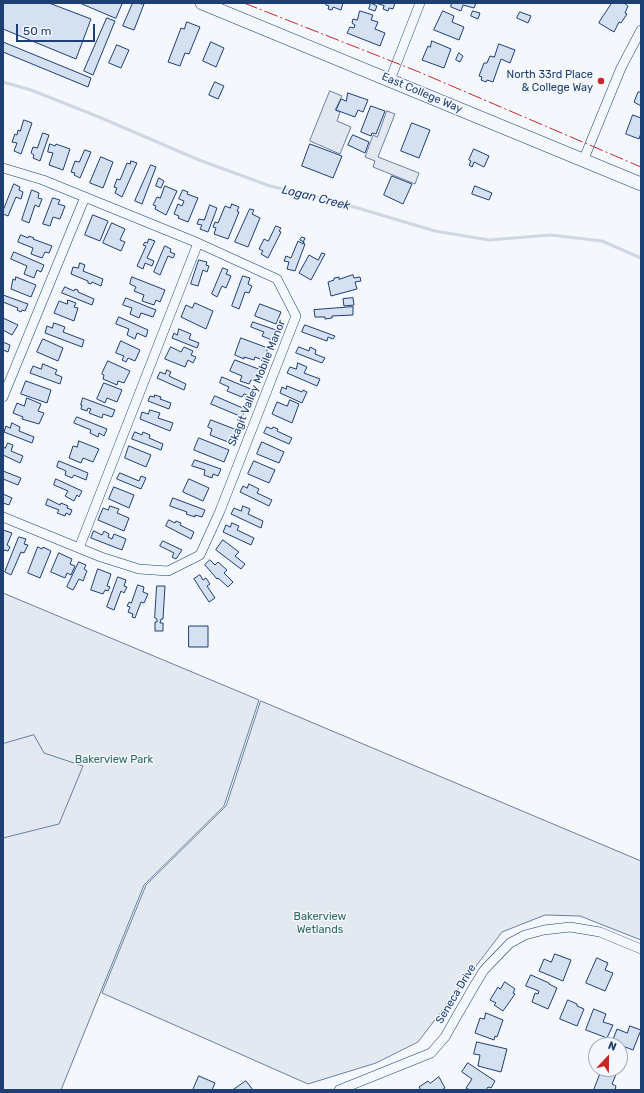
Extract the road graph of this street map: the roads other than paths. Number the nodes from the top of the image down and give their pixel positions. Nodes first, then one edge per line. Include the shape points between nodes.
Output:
1 (202, 3) edge
2 (420, 3) edge
3 (641, 30) edge
4 (390, 80) junction
5 (583, 161) junction
6 (3, 168) edge
7 (641, 184) edge
8 (85, 197) junction
9 (198, 243) junction
10 (3, 397) edge
11 (3, 517) edge
12 (79, 548) junction
13 (641, 949) edge
14 (339, 1090) edge

1 - 4 main road, East College Way
2 - 4 street
3 - 5 street via 621,68
4 - 5 main road, East College Way
5 - 7 main road, East College Way
6 - 8 street, Skagit Valley Mobile Manor via 43,180
8 - 9 street, Skagit Valley Mobile Manor
8 - 10 street
9 - 12 street
9 - 12 street, Skagit Valley Mobile Manor via 277,279 296,316 220,511 200,555 168,571 139,569
11 - 12 street, Skagit Valley Mobile Manor
13 - 14 street, Seneca Drive via 600,932 570,928 544,930 525,935 510,943 484,970 445,1037 431,1053

